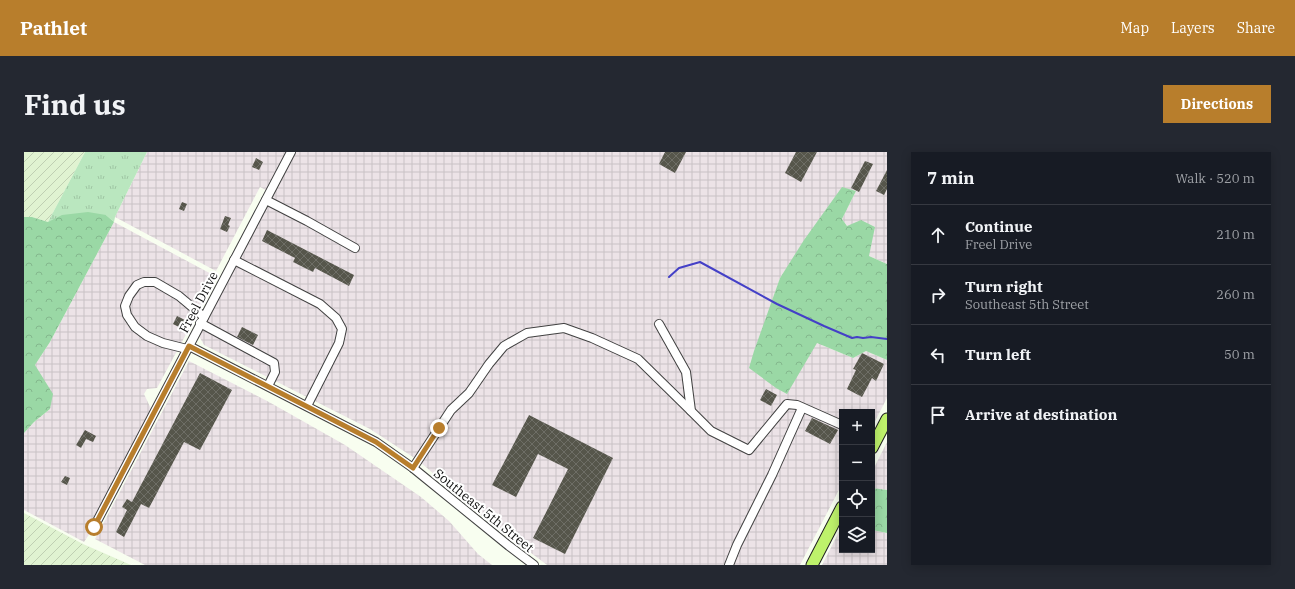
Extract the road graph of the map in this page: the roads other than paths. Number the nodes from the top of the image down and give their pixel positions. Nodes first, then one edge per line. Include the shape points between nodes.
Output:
1 (291, 152) edge
2 (266, 200) junction
3 (355, 248) dead end
4 (234, 260) junction
5 (202, 320) junction
6 (659, 324) dead end
7 (188, 348) junction
8 (268, 386) junction
9 (307, 406) junction
10 (802, 408) junction
11 (691, 411) junction
12 (887, 419) edge
13 (839, 424) edge
14 (875, 439) edge
15 (413, 468) junction
16 (839, 512) edge
17 (94, 527) dead end
18 (534, 565) edge
19 (729, 565) edge
20 (812, 565) edge

1 - 2 street, Freel Drive
2 - 3 street
2 - 4 street, Freel Drive
4 - 5 street, Freel Drive
4 - 9 street via 320,304 336,318 342,329 338,343
5 - 7 street, Freel Drive
5 - 7 street via 179,296 155,282 137,285 129,296 125,306 127,315 135,327 163,343
5 - 8 street via 274,363 275,372
6 - 11 street via 686,372
7 - 8 street, Southeast 5th Street
7 - 17 street, Freel Drive
8 - 9 street, Southeast 5th Street
9 - 15 street, Southeast 5th Street via 376,442
10 - 11 street via 787,404 749,450 711,431
10 - 13 street
10 - 19 street
11 - 15 street via 638,359 564,328 527,333 504,346 452,410
12 - 14 main road
15 - 18 street, Southeast 5th Street
16 - 20 main road

